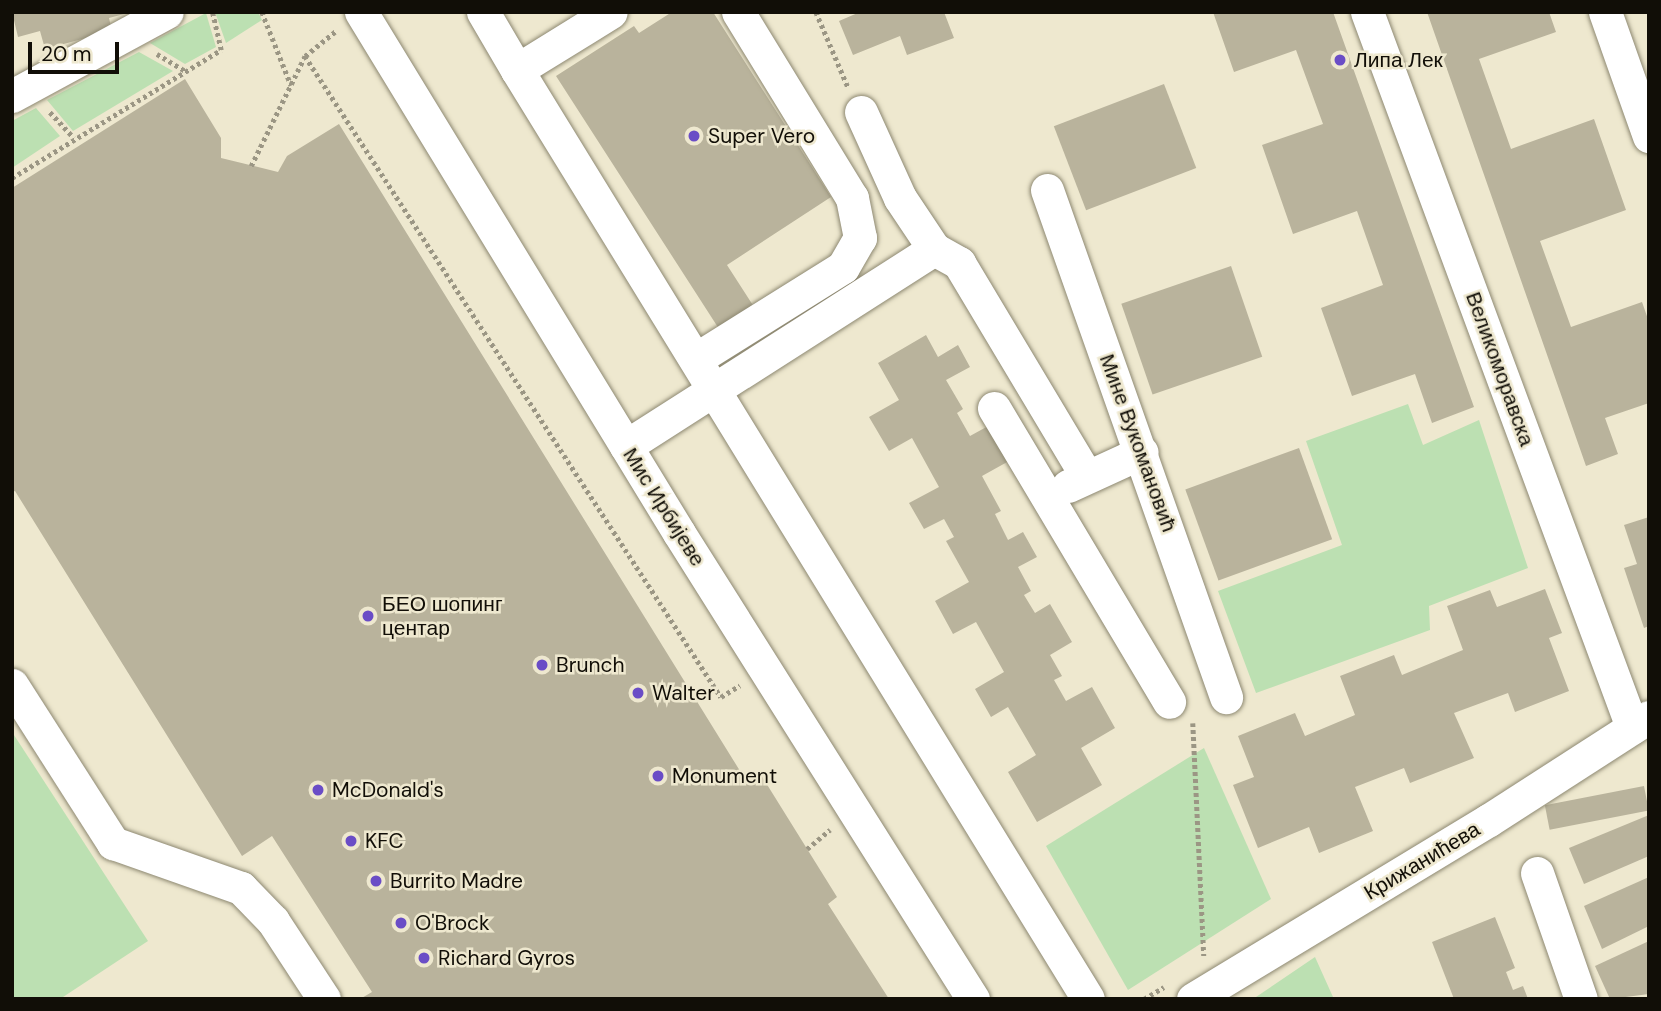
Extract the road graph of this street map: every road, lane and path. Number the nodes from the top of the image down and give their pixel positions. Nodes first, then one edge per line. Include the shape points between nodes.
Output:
1 (167, 12) edge
2 (212, 12) edge
3 (262, 12) edge
4 (483, 12) edge
5 (738, 12) edge
6 (816, 12) edge
7 (1367, 12) edge
8 (1605, 12) edge
9 (610, 13) edge
10 (350, 20) edge
11 (152, 51) dead end
12 (305, 55) junction
13 (517, 70) junction
14 (186, 71) junction
15 (291, 85) junction
16 (26, 99) edge
17 (861, 112) joint
18 (1649, 136) edge
19 (74, 138) junction
20 (251, 166) dead end
21 (12, 178) edge
22 (1047, 190) dead end
23 (934, 249) junction
24 (696, 359) junction
25 (715, 390) junction
26 (994, 408) dead end
27 (626, 446) junction
28 (1142, 452) junction
29 (1086, 475) junction
30 (1048, 498) junction
31 (741, 684) dead end
32 (12, 685) edge
33 (1226, 697) dead end
34 (1181, 711) joint
35 (1640, 722) edge
36 (831, 829) dead end
37 (807, 849) dead end
38 (1537, 873) dead end
39 (1205, 963) dead end
40 (324, 999) edge
41 (973, 999) edge
42 (1088, 999) edge
43 (1193, 999) edge
44 (1581, 999) edge

1 - 16 street
2 - 14 path via 221,50
3 - 15 path
4 - 13 street
5 - 24 street via 852,198 860,238 843,267
6 - 17 path
7 - 35 street, Великоморавска
8 - 18 street
9 - 13 street
10 - 12 path
10 - 27 street, Мис Ирбијеве
11 - 14 path
12 - 15 path
12 - 31 path via 721,697
13 - 24 street
14 - 19 path
15 - 20 path
16 - 19 path
17 - 23 street via 900,198
19 - 21 path
22 - 28 street, Мине Вукомановић
23 - 25 street
23 - 29 street via 959,263
24 - 25 street
25 - 27 street
25 - 42 street
26 - 30 street
27 - 41 street, Мис Ирбијеве
28 - 29 street
28 - 33 street, Мине Вукомановић
29 - 30 street
30 - 34 street
32 - 40 street via 113,843 241,888 274,922
34 - 39 path
35 - 43 street, Крижанићева via 1489,820
36 - 37 path
38 - 44 street

